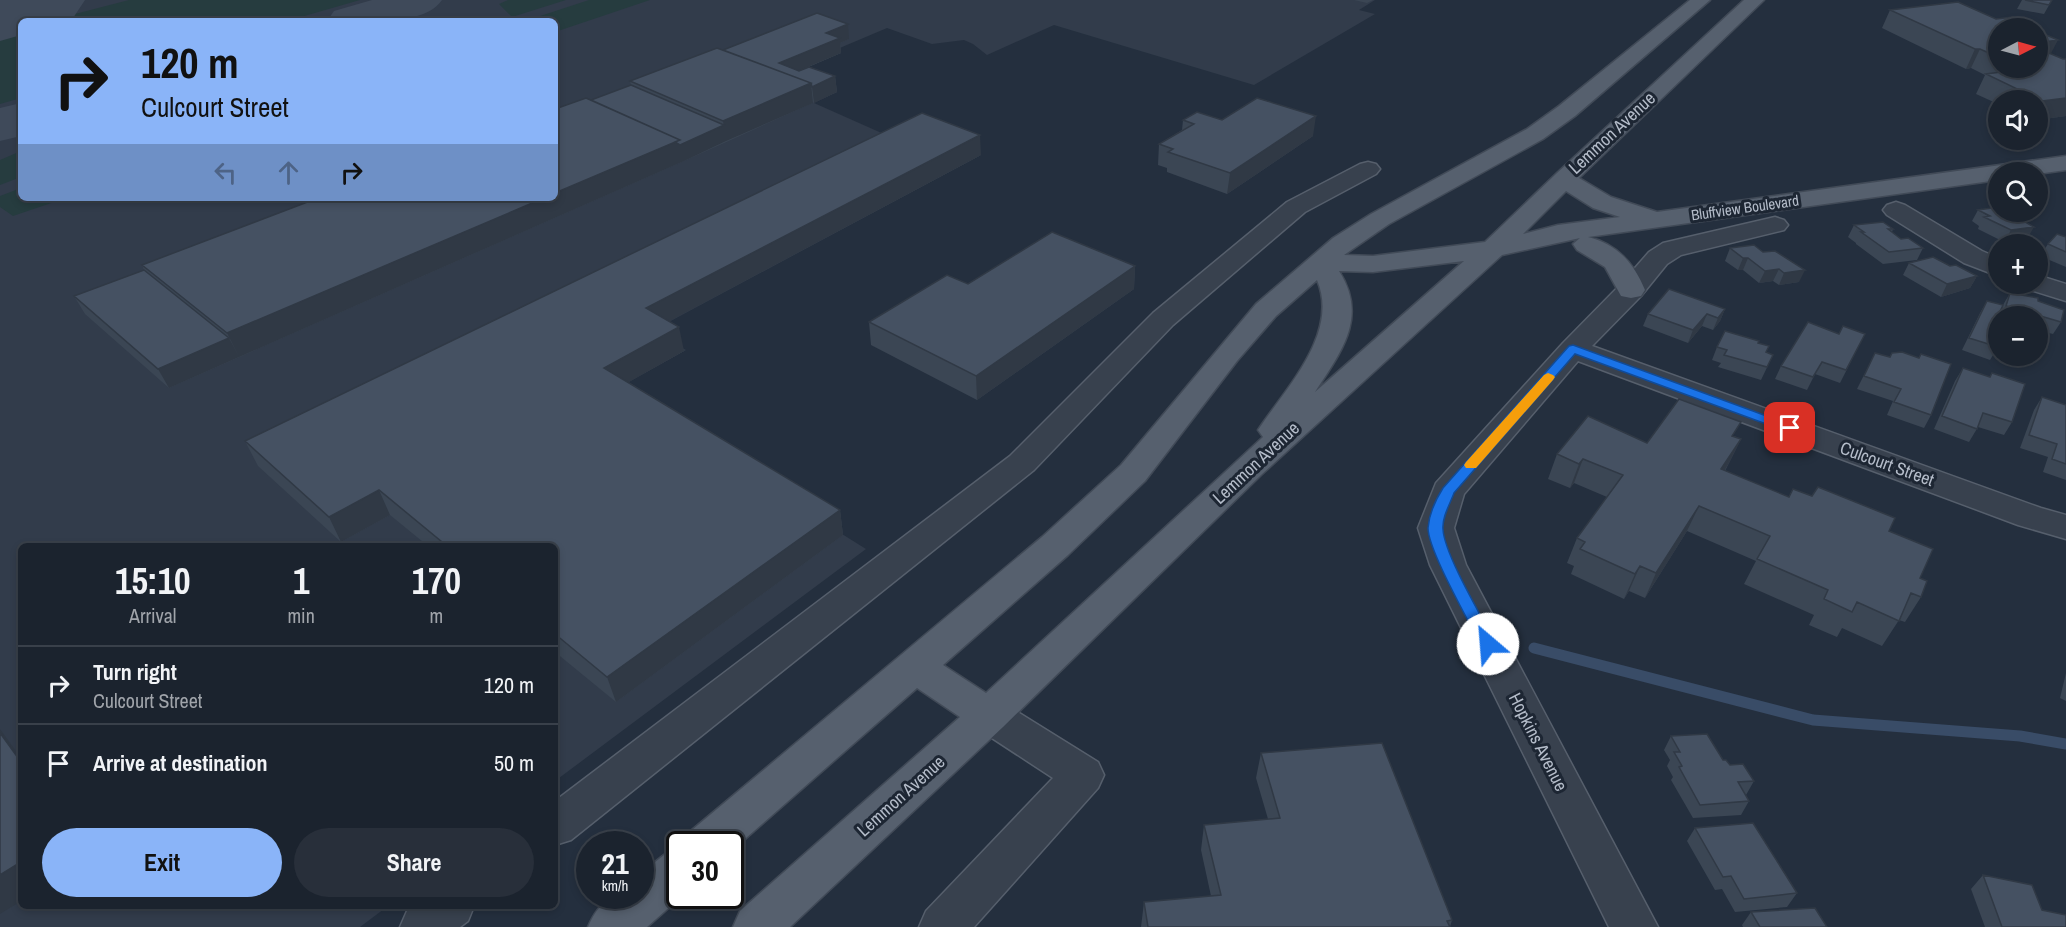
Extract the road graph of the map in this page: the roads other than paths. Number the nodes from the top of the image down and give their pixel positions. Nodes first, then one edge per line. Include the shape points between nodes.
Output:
1 (1745, 1) edge
2 (1694, 7) edge
3 (1682, 69) junction
4 (2066, 163) edge
5 (2048, 166) edge
6 (1368, 169) dead end
7 (1988, 174) edge
8 (1565, 178) junction
9 (2066, 186) edge
10 (2048, 188) edge
11 (1867, 191) junction
12 (1988, 196) edge
13 (1896, 210) junction
14 (1668, 219) junction
15 (1774, 225) junction
16 (1586, 244) junction
17 (1493, 249) junction
18 (1320, 263) junction
19 (1988, 263) edge
20 (2048, 287) edge
21 (1631, 290) junction
22 (2066, 293) edge
23 (1573, 349) junction
24 (1249, 467) junction
25 (2066, 527) edge
26 (915, 667) junction
27 (989, 715) junction
28 (558, 824) edge
29 (723, 831) edge
30 (666, 881) edge
31 (447, 909) edge
32 (424, 927) edge
33 (612, 927) edge
34 (757, 927) edge
35 (943, 927) edge
36 (1634, 927) edge

1 - 3 main road, Lemmon Avenue
2 - 3 main road via 1705,22 1676,53
2 - 18 main road via 1534,134 1380,219
3 - 8 main road, Lemmon Avenue
4 - 5 main road, Bluffview Boulevard
6 - 28 street via 1296,207 1164,319 1022,462
7 - 11 main road, Bluffview Boulevard
8 - 14 main road via 1600,203
8 - 17 main road, Lemmon Avenue
9 - 10 main road
11 - 13 main road
11 - 14 main road, Bluffview Boulevard
12 - 13 main road, Bluffview Boulevard
13 - 15 main road, Bluffview Boulevard
13 - 19 street
14 - 17 main road, Bluffview Boulevard via 1545,236
15 - 16 main road, Bluffview Boulevard via 1672,232
15 - 21 street, Hopkins Avenue via 1672,249 1658,258
16 - 17 main road, Bluffview Boulevard via 1536,250
16 - 21 main road via 1617,261
17 - 18 main road, Bluffview Boulevard via 1373,264
17 - 24 main road, Lemmon Avenue
18 - 24 main road via 1332,282 1338,308 1332,342
18 - 26 main road via 1266,310 1133,473
20 - 22 street
21 - 23 street, Hopkins Avenue
23 - 25 street, Culcourt Street
23 - 36 street, Hopkins Avenue via 1448,491 1436,528 1448,565
24 - 27 main road, Lemmon Avenue
26 - 27 main road
26 - 29 main road
27 - 34 main road, Lemmon Avenue
27 - 35 street via 1083,775
30 - 33 main road
31 - 32 street

